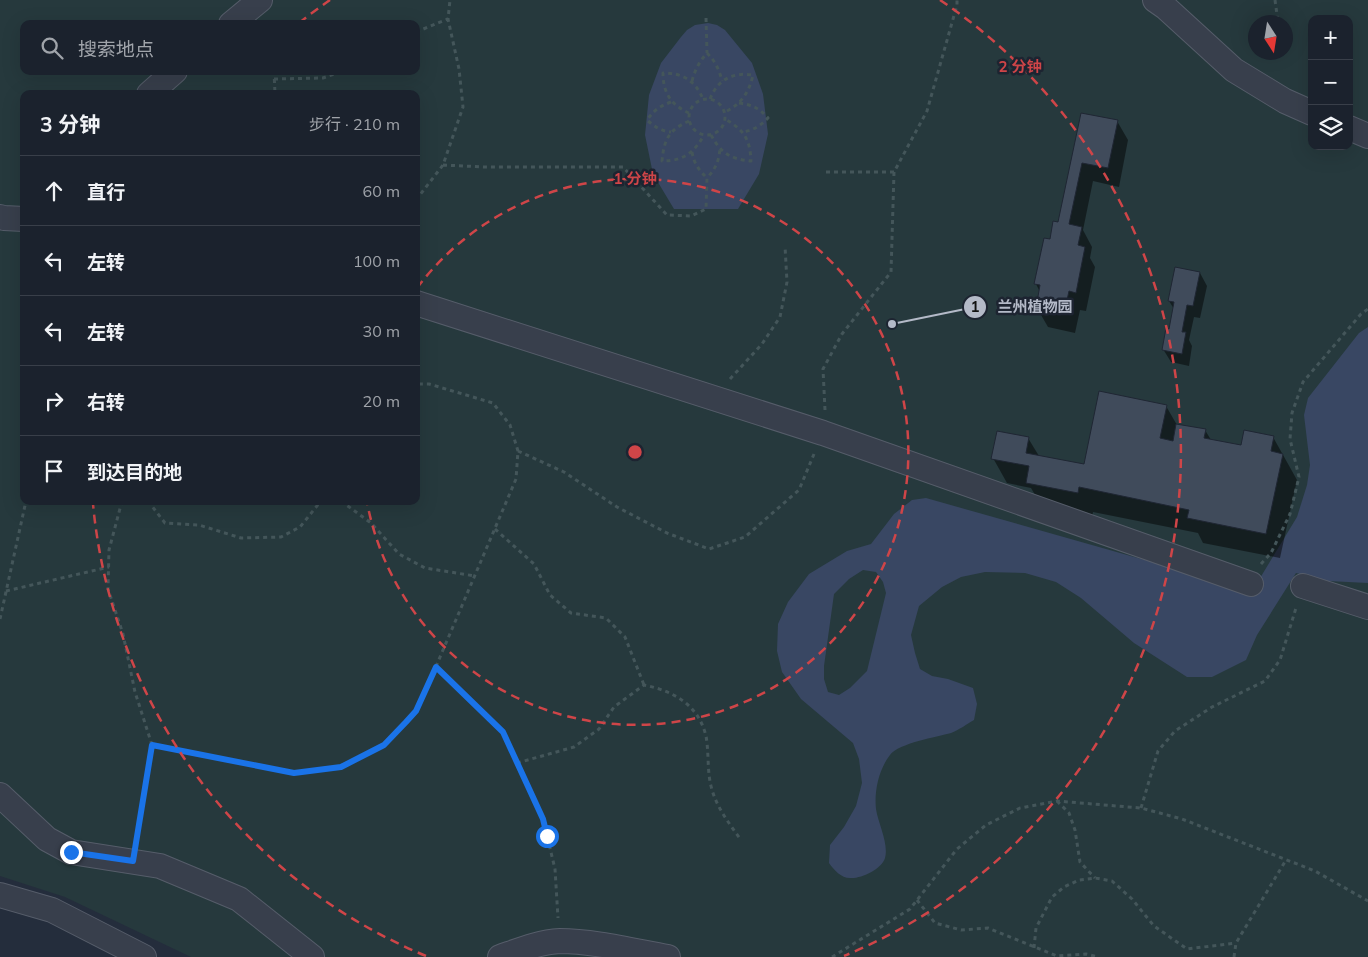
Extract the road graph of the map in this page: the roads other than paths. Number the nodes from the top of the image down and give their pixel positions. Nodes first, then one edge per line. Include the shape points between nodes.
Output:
1 (260, 0) edge
2 (1155, 0) edge
3 (236, 20) edge
4 (170, 75) edge
5 (154, 90) edge
6 (1308, 111) edge
7 (1353, 130) edge
8 (1368, 136) edge
9 (0, 217) edge
10 (20, 219) edge
11 (420, 303) edge
12 (1248, 583) road end
13 (1303, 586) road end
14 (1368, 607) edge
15 (0, 796) edge
16 (0, 895) edge
17 (144, 957) edge
18 (312, 957) edge
19 (500, 957) edge
20 (668, 957) edge

1 - 3 street
2 - 6 street via 1234,70
4 - 5 street
7 - 8 street
9 - 10 street
11 - 12 street via 823,433
13 - 14 street
15 - 18 street via 47,839 71,852 160,866 239,899
16 - 17 street via 52,910
19 - 20 street via 530,946 560,941

